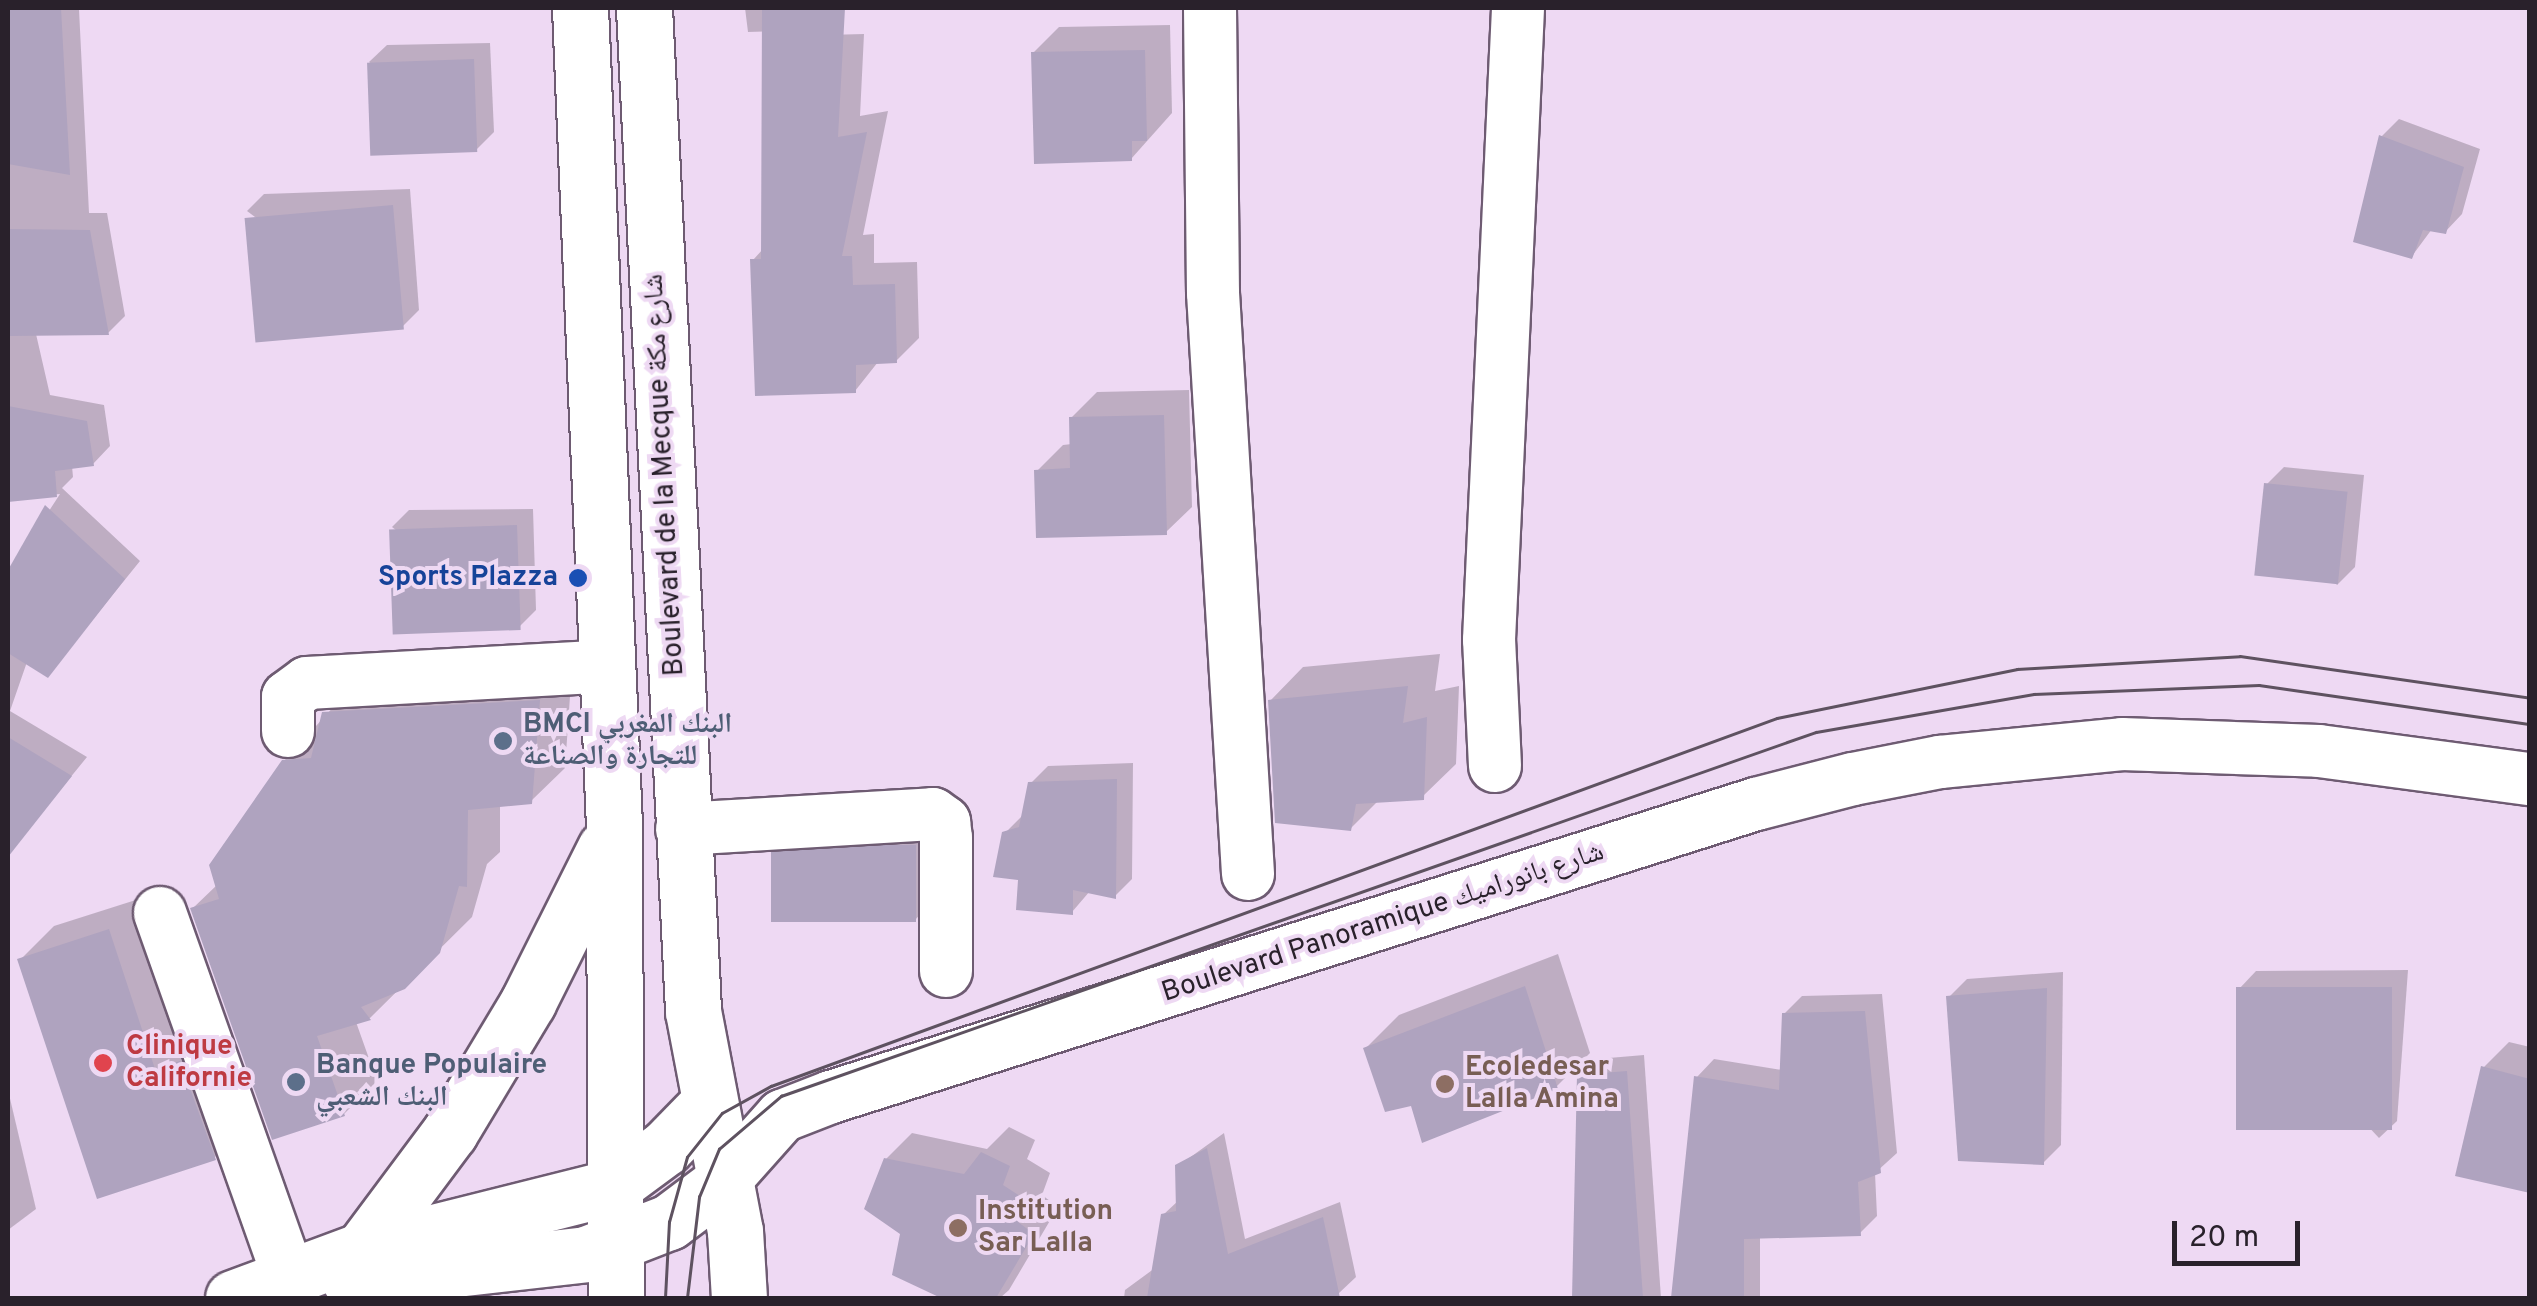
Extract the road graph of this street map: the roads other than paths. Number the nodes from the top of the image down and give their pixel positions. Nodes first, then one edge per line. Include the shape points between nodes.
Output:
1 (580, 8) edge
2 (644, 8) edge
3 (1210, 8) edge
4 (1518, 8) edge
5 (608, 666) junction
6 (288, 731) dead end
7 (1495, 766) dead end
8 (2530, 779) edge
9 (614, 827) junction
10 (682, 828) junction
11 (1248, 874) dead end
12 (160, 913) dead end
13 (946, 971) dead end
14 (706, 1106) junction
15 (725, 1180) junction
16 (612, 1187) junction
17 (616, 1244) junction
18 (386, 1277) edge
19 (290, 1280) junction
20 (233, 1298) edge
21 (616, 1298) edge
22 (739, 1298) edge

1 - 5 main road
2 - 10 main road, Boulevard de la Mecque شارع مكة
3 - 11 street via 1213,293
4 - 7 street via 1490,640
5 - 6 street via 307,682 288,697
5 - 9 main road
8 - 15 street, Boulevard Panoramique شارع بانوراميك via 2318,752 2122,744 1958,760 1853,780 1738,810 831,1096 782,1116
9 - 16 main road
9 - 18 main road via 568,927 404,1201
10 - 13 street via 933,814 944,822 946,838
10 - 14 main road, Boulevard de la Mecque شارع مكة
12 - 19 street
14 - 15 main road, Boulevard de la Mecque شارع مكة
14 - 16 main road, Boulevard Panoramique شارع بانوراميك
15 - 17 main road, Boulevard Panoramique شارع بانوراميك via 669,1222
15 - 22 main road, Boulevard de la Mecque شارع مكة
16 - 17 main road
16 - 18 main road, Boulevard Panoramique شارع بانوراميك
17 - 18 main road, Boulevard Panoramique شارع بانوراميك
17 - 21 main road
18 - 19 main road, Boulevard Panoramique شارع بانوراميك
19 - 20 main road, Boulevard Panoramique شارع بانوراميك

